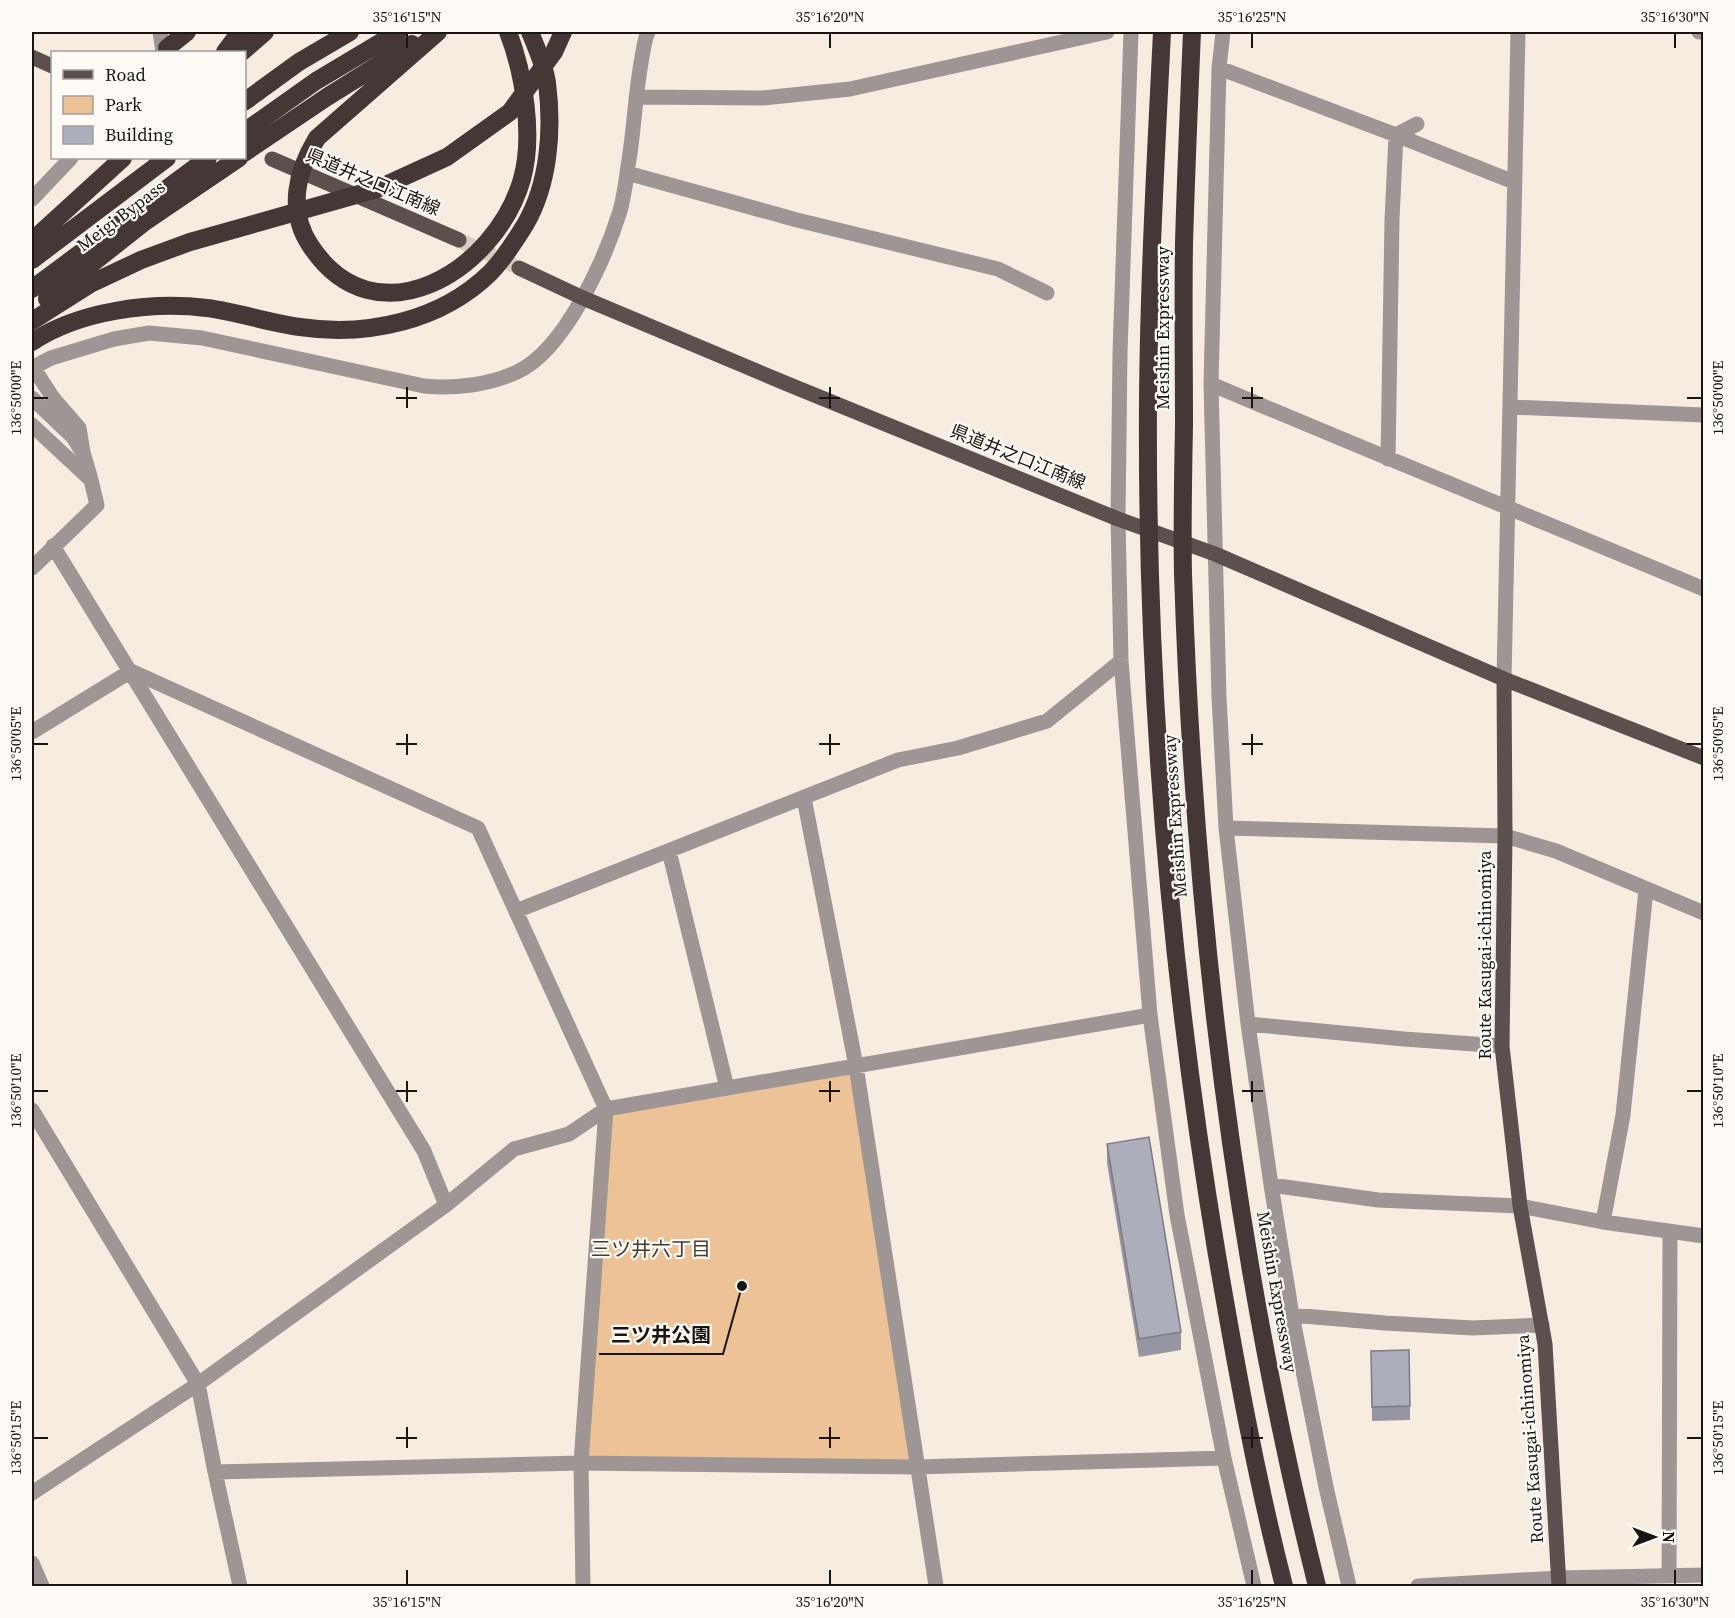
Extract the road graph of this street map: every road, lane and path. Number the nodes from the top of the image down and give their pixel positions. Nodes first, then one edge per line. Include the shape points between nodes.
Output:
1 (176, 32) edge
2 (187, 32) edge
3 (240, 32) edge
4 (265, 32) edge
5 (332, 32) edge
6 (350, 32) edge
7 (398, 32) edge
8 (431, 32) edge
9 (438, 32) edge
10 (508, 32) edge
11 (530, 32) edge
12 (563, 32) edge
13 (648, 32) edge
14 (1107, 32) edge
15 (1131, 32) edge
16 (1162, 32) edge
17 (1192, 32) edge
18 (1223, 32) edge
19 (1518, 32) edge
20 (164, 46) edge
21 (226, 51) edge
22 (243, 51) edge
23 (32, 57) edge
24 (51, 66) edge
25 (1219, 68) junction
26 (246, 88) edge
27 (636, 97) junction
28 (246, 101) edge
29 (1418, 124) dead end
30 (246, 131) edge
31 (1396, 135) junction
32 (246, 152) edge
33 (70, 159) edge
34 (109, 159) edge
35 (122, 159) edge
36 (153, 159) edge
37 (166, 159) edge
38 (207, 159) edge
39 (238, 159) edge
40 (272, 159) dead end
41 (627, 173) junction
42 (1514, 182) junction
43 (32, 199) edge
44 (32, 230) edge
45 (459, 240) tunnel mouth
46 (32, 241) edge
47 (32, 251) edge
48 (32, 260) edge
49 (519, 268) tunnel mouth
50 (32, 289) edge
51 (1047, 293) dead end
52 (583, 298) junction
53 (32, 311) edge
54 (32, 321) edge
55 (32, 342) edge
56 (32, 368) edge
57 (1211, 384) junction
58 (32, 398) edge
59 (1510, 407) junction
60 (1704, 415) edge
61 (32, 425) edge
62 (82, 452) junction
63 (1388, 459) junction
64 (91, 480) junction
65 (1506, 506) junction
66 (1118, 519) junction
67 (53, 546) junction
68 (1215, 554) junction
69 (32, 567) edge
70 (1704, 588) edge
71 (1121, 661) junction
72 (131, 671) junction
73 (1504, 679) junction
74 (32, 732) edge
75 (1704, 758) edge
76 (804, 798) junction
77 (1226, 828) junction
78 (1504, 836) junction
79 (669, 851) junction
80 (1646, 890) junction
81 (516, 910) junction
82 (1704, 913) edge
83 (1150, 1015) junction
84 (1248, 1024) junction
85 (1502, 1046) junction
86 (856, 1066) junction
87 (727, 1088) junction
88 (606, 1109) junction
89 (32, 1110) edge
90 (1271, 1185) junction
91 (446, 1205) junction
92 (1520, 1206) junction
93 (1603, 1222) junction
94 (1670, 1232) junction
95 (1703, 1232) edge
96 (1292, 1315) junction
97 (1542, 1325) junction
98 (198, 1384) junction
99 (1224, 1458) junction
100 (581, 1464) junction
101 (917, 1467) junction
102 (215, 1472) junction
103 (32, 1493) edge
104 (32, 1563) edge
105 (1704, 1575) edge
106 (1559, 1582) edge
107 (1669, 1582) edge
108 (42, 1587) edge
109 (240, 1587) edge
110 (583, 1587) edge
111 (936, 1587) edge
112 (1254, 1587) edge
113 (1284, 1587) edge
114 (1317, 1587) edge
115 (1349, 1587) edge
116 (1418, 1587) edge

1 - 20 street
2 - 20 highway
3 - 21 highway
4 - 22 highway
5 - 26 highway
6 - 28 highway via 299,62
7 - 30 highway via 316,81
8 - 32 highway
9 - 10 highway via 317,138 305,158 297,184 300,224 316,255 338,278 352,285 398,293 421,288 450,275 484,247 507,216 522,179 528,141 525,105
11 - 55 highway via 547,81 549,149 542,183 530,216 510,249 490,273 456,298 403,323 356,330 302,328 207,308 160,305 113,310 47,332
12 - 54 highway via 554,52 510,112 447,157 377,189 190,242 141,260 92,283
13 - 27 street
14 - 27 street via 850,89 763,98
15 - 66 street
16 - 113 highway, Meishin Expressway via 1148,401 1152,635 1167,871 1206,1188 1234,1352
17 - 114 highway, Meishin Expressway via 1184,245 1183,569 1199,863 1236,1182 1266,1348
18 - 25 street
19 - 42 street
23 - 24 main road
25 - 31 street
25 - 57 street
27 - 41 street
29 - 31 street
31 - 42 street
31 - 63 street
33 - 43 street
34 - 44 highway
35 - 46 highway
36 - 47 highway, Meigi Bypass
37 - 48 highway
38 - 50 highway
39 - 53 highway, Meigi Bypass via 146,221
40 - 45 main road, 県道井之口江南線
41 - 51 street via 998,269
41 - 52 street via 620,211
42 - 59 street
49 - 52 main road, 県道井之口江南線
52 - 56 street via 570,322 542,355 518,372 479,384 424,386 202,338 149,333 114,339 51,358
52 - 66 main road, 県道井之口江南線
56 - 62 street via 79,428
57 - 63 street
57 - 68 street
58 - 62 street via 73,437
59 - 60 street
59 - 65 street
61 - 64 street
62 - 64 street
63 - 65 street
64 - 67 street via 97,505
65 - 70 street
65 - 73 street
66 - 68 main road, 県道井之口江南線
66 - 71 street
67 - 69 street
67 - 72 street
68 - 73 main road, 県道井之口江南線
68 - 77 street
71 - 76 street via 1047,721 958,748 898,760
71 - 83 street
72 - 74 street
72 - 81 street via 478,828
72 - 91 street via 424,1151
73 - 75 main road
73 - 78 main road, Route Kasugai-ichinomiya
76 - 79 street
76 - 86 street
77 - 78 street
77 - 84 street
78 - 80 street via 1556,851
78 - 85 main road, Route Kasugai-ichinomiya
79 - 81 street
79 - 87 street
80 - 82 street
80 - 93 street via 1623,1116
81 - 88 street
83 - 86 street
83 - 99 street via 1177,1215
84 - 85 street
84 - 90 street
85 - 92 main road, Route Kasugai-ichinomiya
86 - 87 street
86 - 101 street
87 - 88 street
88 - 91 street via 569,1134 514,1149
88 - 100 street
89 - 98 street
90 - 92 street via 1378,1200
90 - 96 street
91 - 98 street
92 - 93 street
92 - 97 main road, Route Kasugai-ichinomiya
93 - 94 street
94 - 95 street
94 - 107 street
96 - 97 street via 1473,1328
96 - 115 street
97 - 106 main road, Route Kasugai-ichinomiya
98 - 102 street
98 - 103 street
99 - 101 street
99 - 112 street
100 - 101 street
100 - 102 street
100 - 110 street
101 - 111 street
102 - 109 street
104 - 108 street
105 - 107 street
106 - 107 street
106 - 116 street

